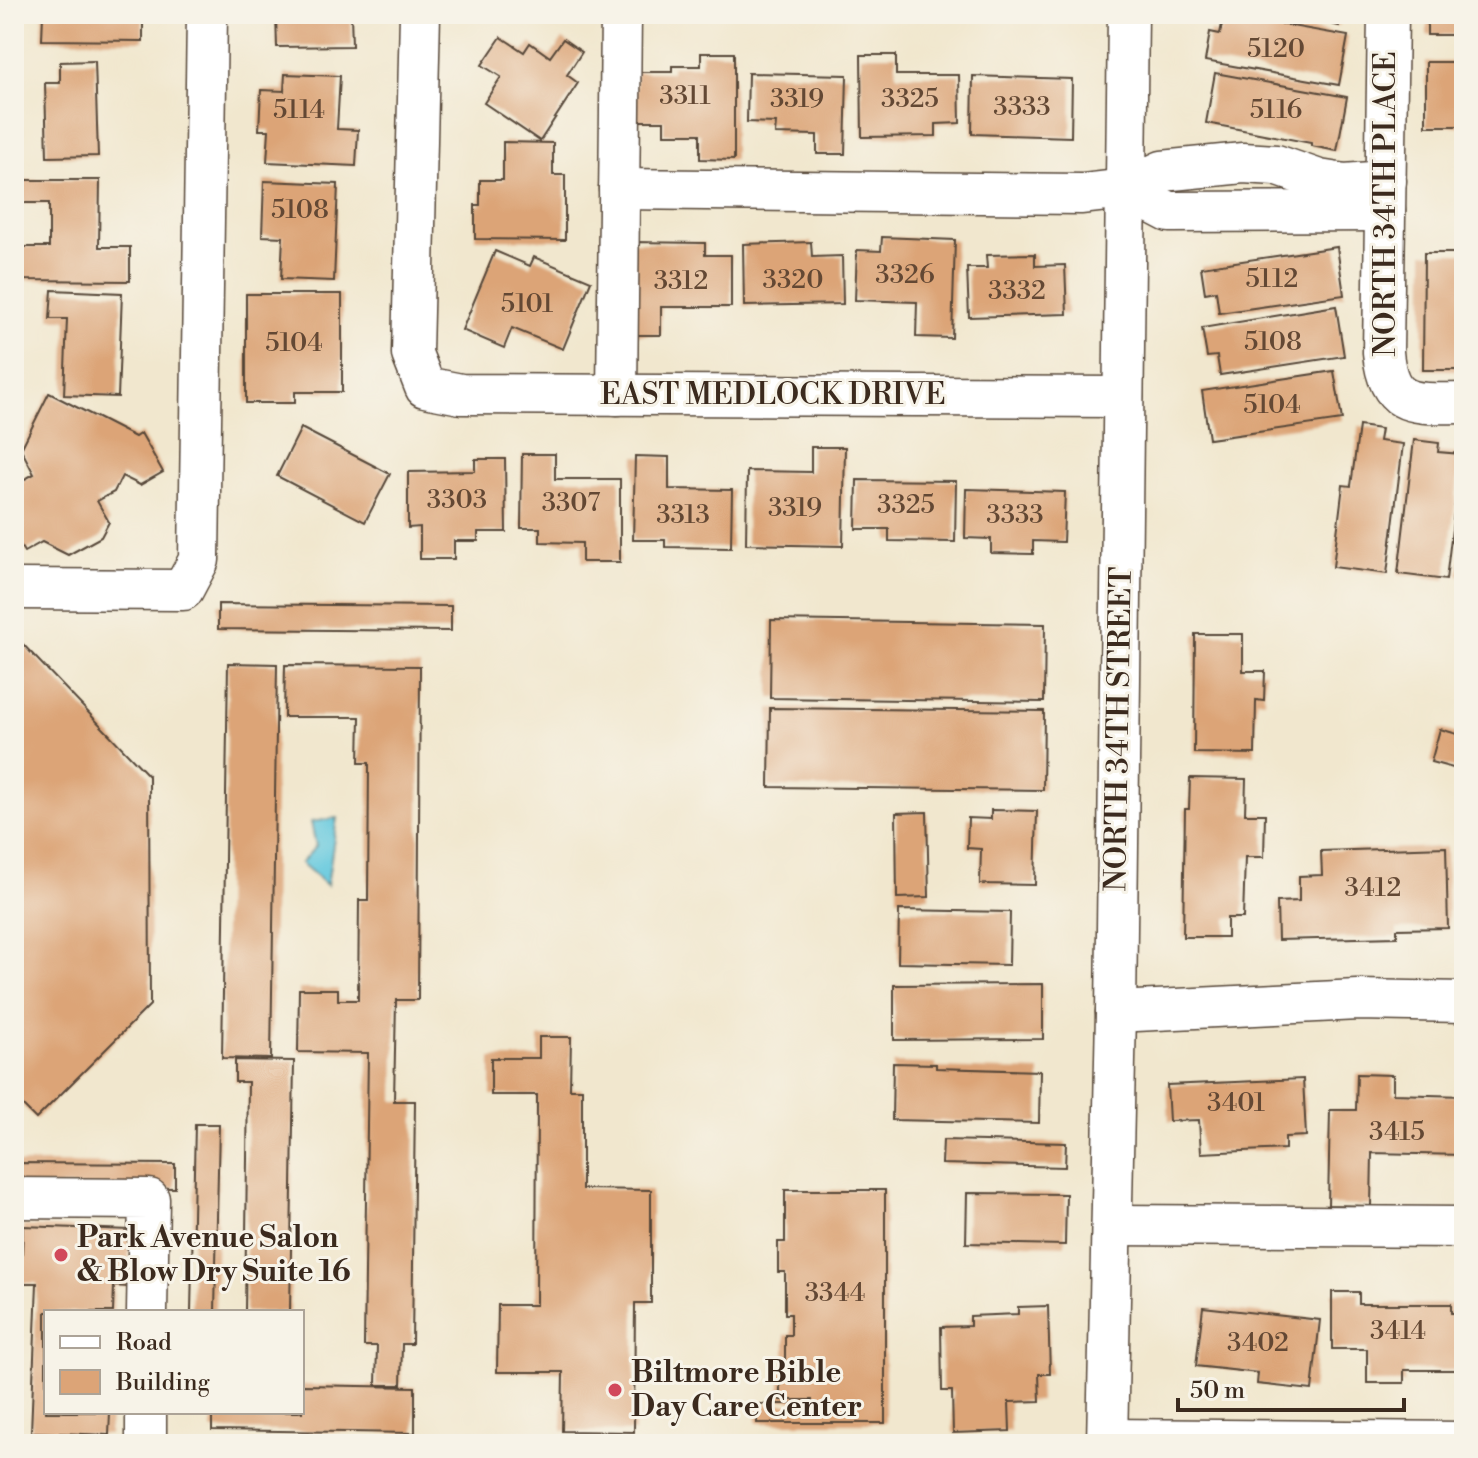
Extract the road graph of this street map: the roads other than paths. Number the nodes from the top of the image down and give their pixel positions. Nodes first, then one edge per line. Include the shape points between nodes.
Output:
1 (207, 14) edge
2 (420, 14) edge
3 (621, 14) edge
4 (1128, 14) edge
5 (1388, 14) edge
6 (1243, 163) junction
7 (619, 189) junction
8 (1125, 189) junction
9 (1386, 196) junction
10 (1243, 213) junction
11 (617, 395) junction
12 (1123, 397) junction
13 (1464, 403) edge
14 (14, 589) edge
15 (1464, 1002) edge
16 (1116, 1012) junction
17 (14, 1198) edge
18 (1112, 1225) junction
19 (1464, 1227) edge
20 (147, 1310) edge
21 (146, 1414) edge
22 (1107, 1442) edge
23 (1464, 1442) edge
24 (146, 1444) edge

1 - 14 street via 199,560 183,590
2 - 11 street, EAST MEDLOCK DRIVE via 412,354 425,387 461,394
3 - 7 street
4 - 8 street, NORTH 34TH STREET
5 - 9 street, NORTH 34TH PLACE
6 - 8 street via 1162,171
6 - 9 street via 1276,165
6 - 10 street
7 - 8 street via 1082,194
7 - 11 street
8 - 10 street via 1169,212
8 - 12 street, NORTH 34TH STREET
9 - 10 street
9 - 13 street, NORTH 34TH PLACE via 1385,373 1395,392 1408,400
11 - 12 street, EAST MEDLOCK DRIVE
12 - 16 street, NORTH 34TH STREET
15 - 16 street via 1358,1000
16 - 18 street, NORTH 34TH STREET
17 - 20 street via 149,1199
18 - 19 street
18 - 22 street, NORTH 34TH STREET
21 - 24 street
22 - 23 street

